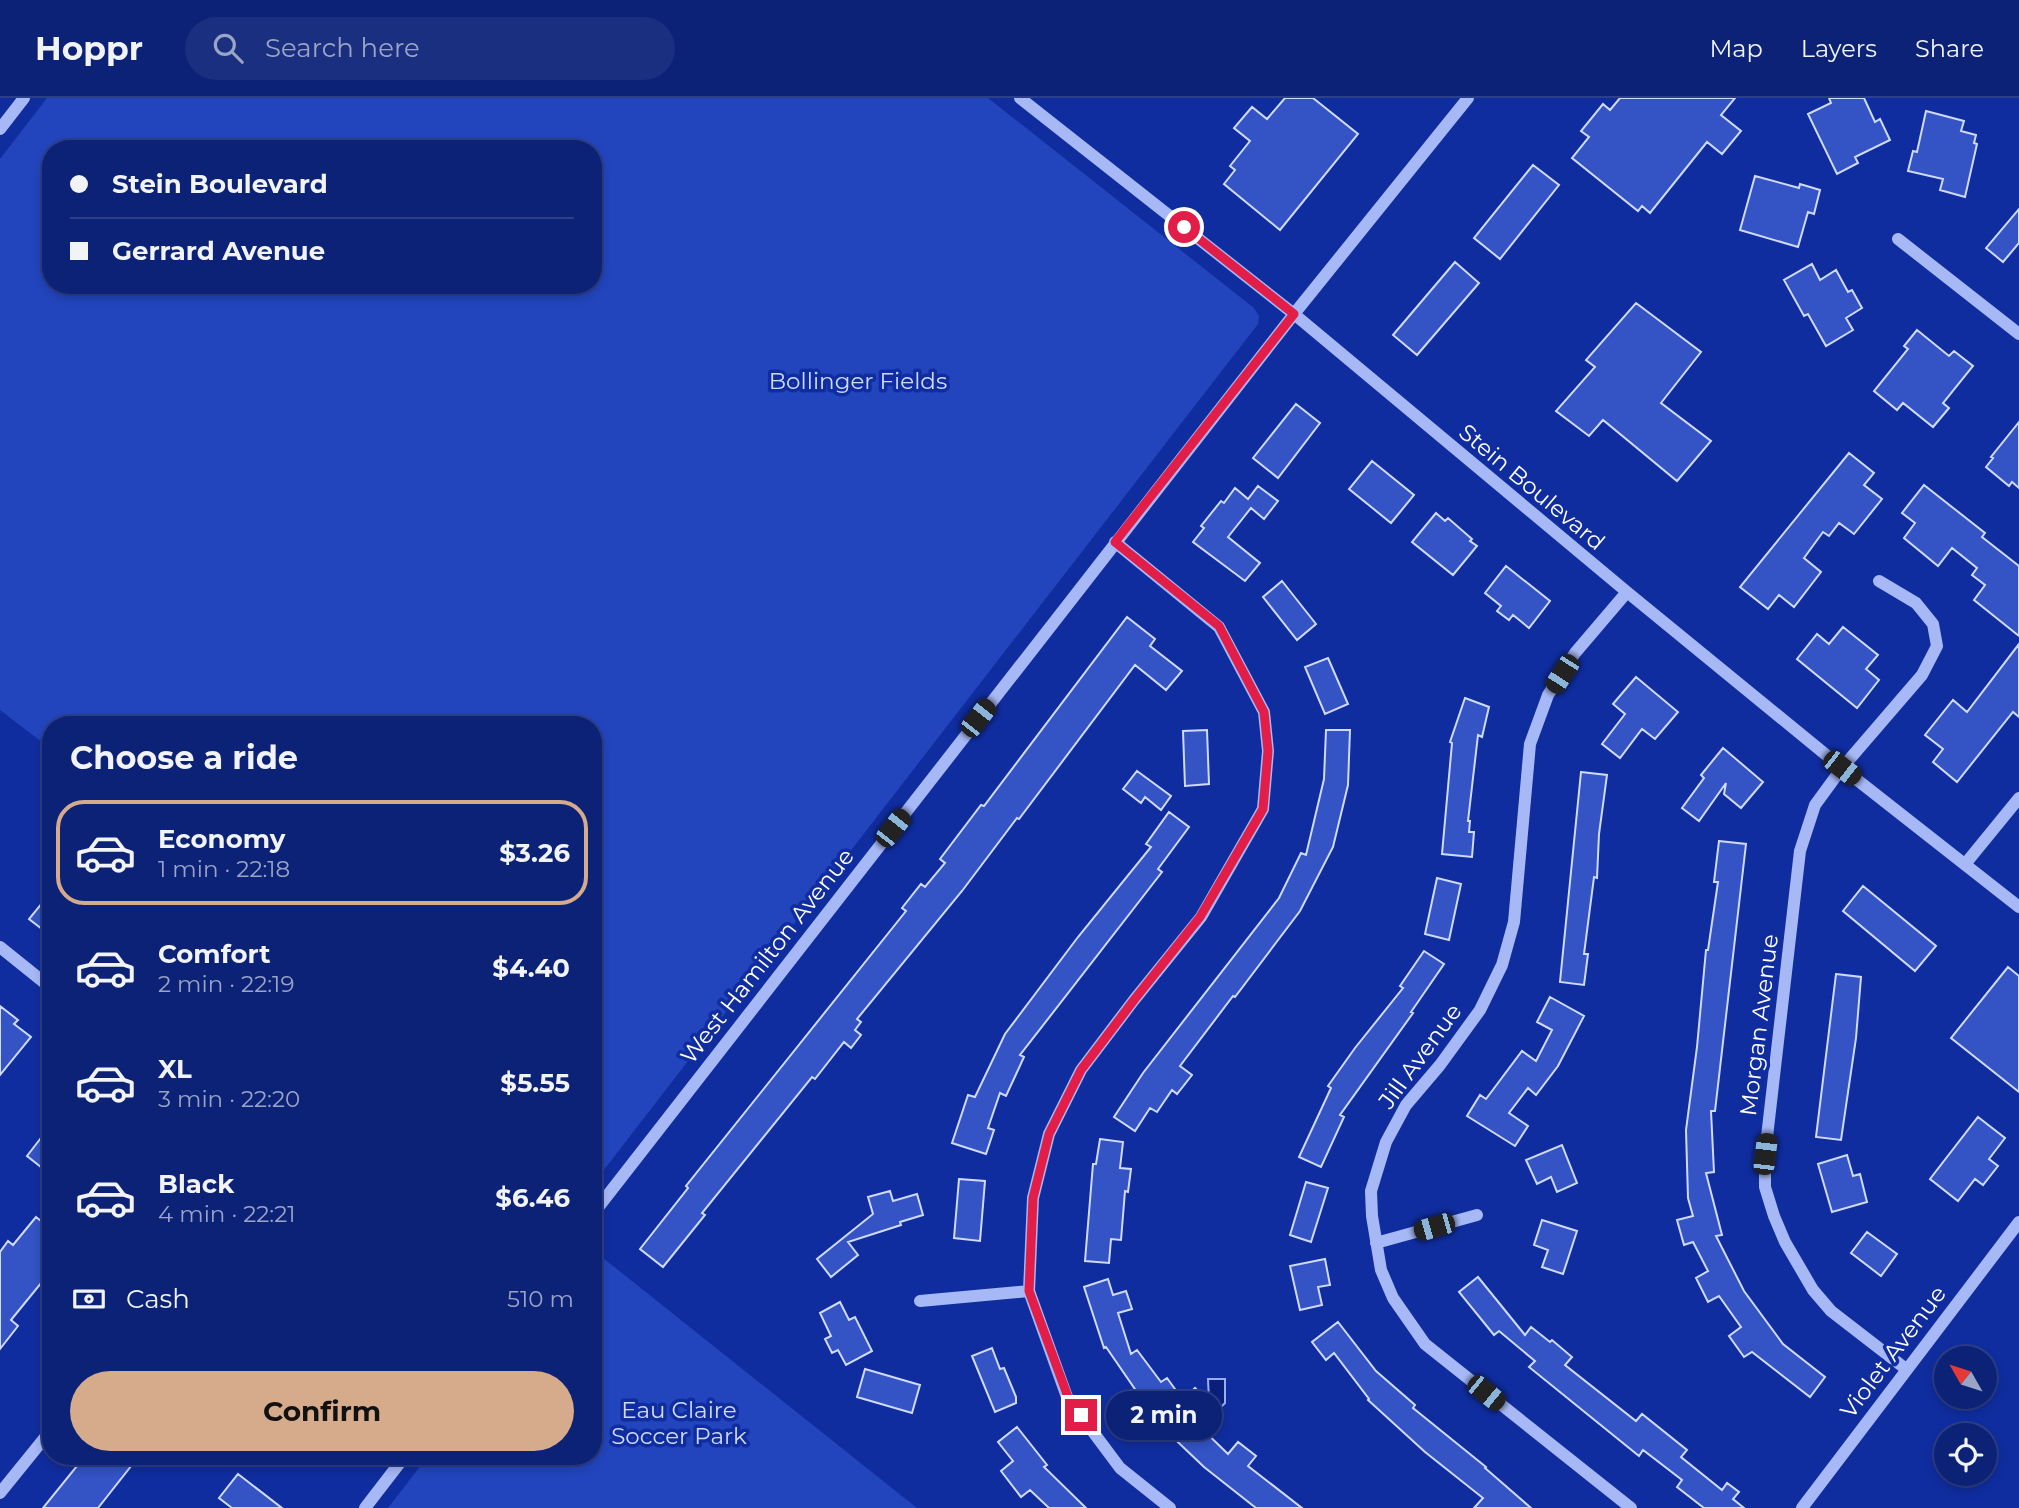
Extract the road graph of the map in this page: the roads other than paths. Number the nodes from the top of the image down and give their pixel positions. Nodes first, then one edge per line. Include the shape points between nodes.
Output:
1 (24, 98) edge
2 (1020, 98) edge
3 (1468, 98) edge
4 (0, 129) edge
5 (1898, 239) dead end
6 (1294, 314) junction
7 (2019, 334) edge
8 (1115, 542) junction
9 (1879, 581) dead end
10 (1627, 592) junction
11 (1842, 768) junction
12 (2019, 798) edge
13 (1966, 863) junction
14 (2019, 907) edge
15 (0, 947) edge
16 (42, 981) edge
17 (602, 1202) edge
18 (1477, 1215) dead end
19 (2019, 1222) edge
20 (1376, 1243) junction
21 (1029, 1291) junction
22 (920, 1301) dead end
23 (1906, 1369) junction
24 (42, 1441) edge
25 (398, 1465) edge
26 (0, 1493) edge
27 (365, 1508) edge
28 (1170, 1508) edge
29 (1631, 1508) edge
30 (1802, 1508) edge

1 - 4 street
2 - 6 street, Stein Boulevard
3 - 6 street, West Hamilton Avenue
5 - 7 street
6 - 8 street, West Hamilton Avenue
6 - 10 street, Stein Boulevard
8 - 17 street, West Hamilton Avenue
8 - 21 street via 1219,626 1244,671 1264,712 1268,751 1263,809 1200,917 1081,1070 1049,1134 1033,1198
9 - 11 street, Morgan Avenue via 1916,603 1933,624 1937,646 1922,675
10 - 11 street, Stein Boulevard
10 - 20 street, Jill Avenue via 1575,653 1548,695 1530,744 1514,922 1502,965 1480,1010 1406,1105 1386,1142 1371,1191
11 - 13 street, Stein Boulevard
11 - 23 street, Morgan Avenue via 1815,805 1800,852 1765,1187 1785,1242 1813,1290 1831,1311
12 - 13 street
13 - 14 street, Stein Boulevard
15 - 16 street
18 - 20 street
19 - 23 street, Violet Avenue
20 - 29 street, Jill Avenue via 1393,1298 1425,1344
21 - 22 street
21 - 28 street via 1068,1397 1120,1468
23 - 30 street, Violet Avenue
24 - 26 street
25 - 27 street

